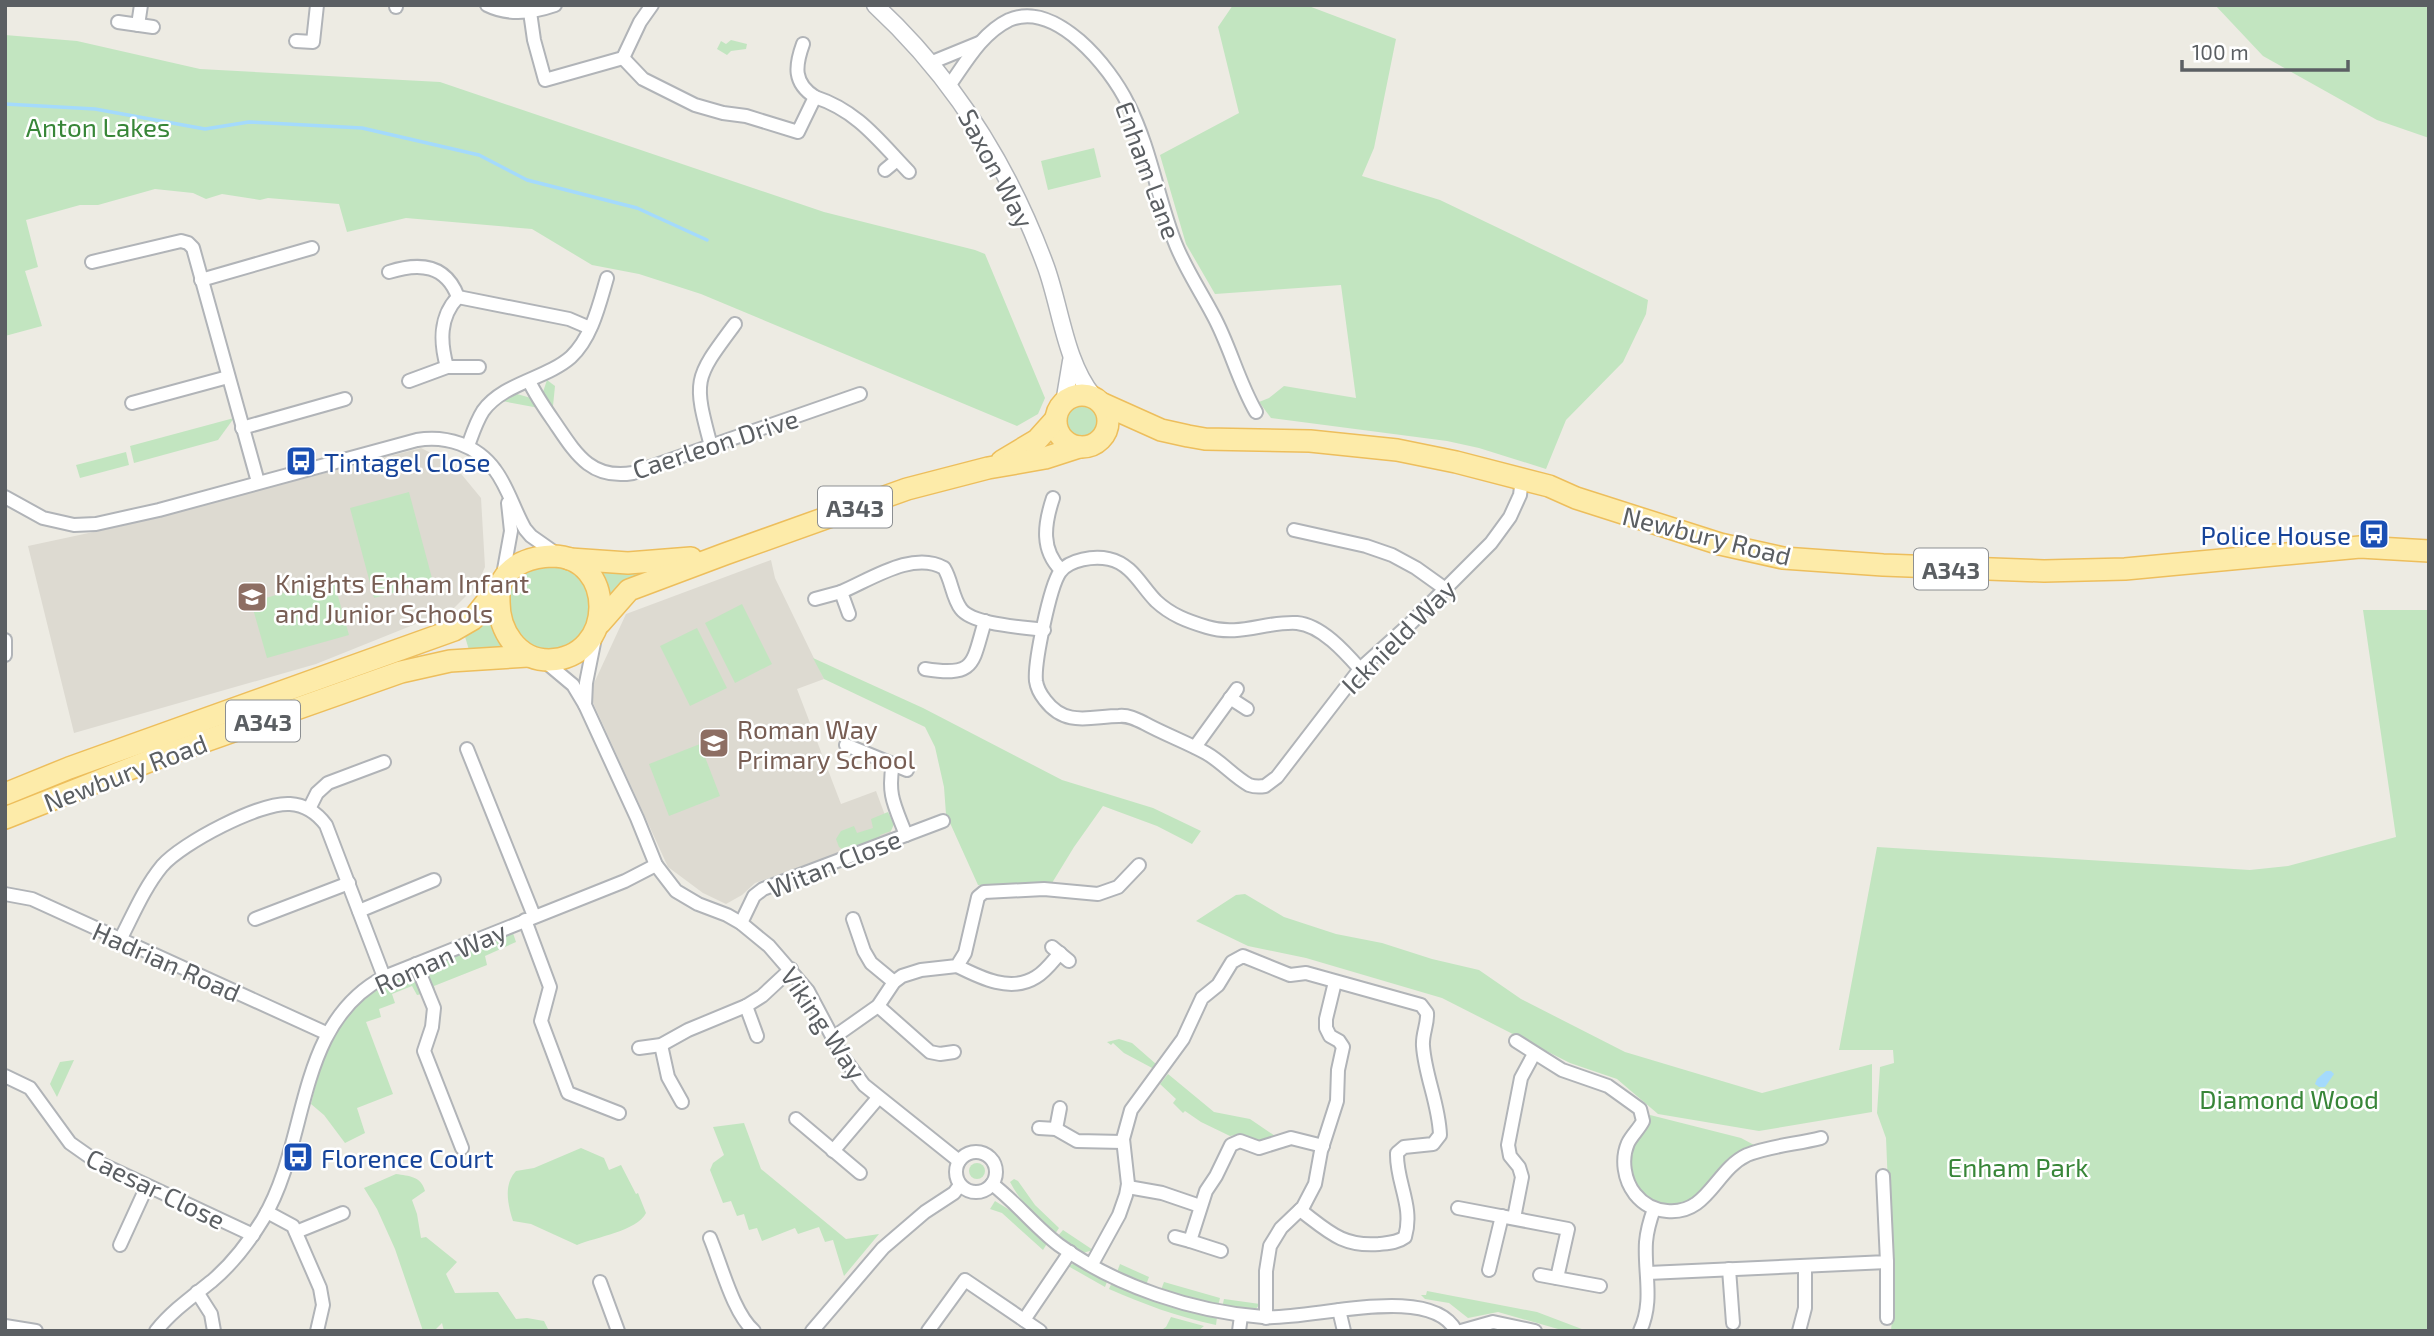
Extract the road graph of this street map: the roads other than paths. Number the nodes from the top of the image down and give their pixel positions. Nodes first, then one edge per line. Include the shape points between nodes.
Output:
1 (141, 5) edge
2 (317, 5) edge
3 (487, 5) edge
4 (555, 5) edge
5 (652, 5) edge
6 (875, 5) edge
7 (530, 12) junction
8 (118, 22) dead end
9 (138, 25) junction
10 (153, 27) dead end
11 (296, 41) dead end
12 (979, 43) junction
13 (803, 44) dead end
14 (624, 58) junction
15 (930, 63) junction
16 (949, 86) junction
17 (815, 97) junction
18 (897, 159) junction
19 (885, 170) dead end
20 (909, 172) dead end
21 (312, 248) dead end
22 (92, 262) dead end
23 (389, 272) dead end
24 (607, 278) dead end
25 (201, 280) junction
26 (458, 297) junction
27 (735, 324) dead end
28 (590, 328) junction
29 (1072, 359) junction
30 (447, 367) junction
31 (479, 367) dead end
32 (228, 377) junction
33 (409, 380) dead end
34 (529, 381) junction
35 (860, 394) dead end
36 (345, 399) dead end
37 (1098, 400) junction
38 (132, 403) dead end
39 (1059, 411) junction
40 (1256, 412) dead end
41 (242, 428) junction
42 (1161, 430) junction
43 (1104, 437) junction
44 (468, 446) junction
45 (711, 446) junction
46 (1079, 447) junction
47 (988, 468) junction
48 (1522, 479) junction
49 (258, 482) junction
50 (506, 492) junction
51 (5, 497) edge
52 (1053, 498) dead end
53 (1294, 530) dead end
54 (2429, 551) edge
55 (724, 554) junction
56 (563, 557) junction
57 (1061, 570) junction
58 (501, 583) junction
59 (1444, 588) junction
60 (841, 592) junction
61 (814, 599) dead end
62 (849, 614) dead end
63 (985, 621) junction
64 (598, 627) junction
65 (1044, 630) junction
66 (5, 640) edge
67 (5, 655) edge
68 (535, 658) junction
69 (925, 669) dead end
70 (1360, 669) junction
71 (585, 705) junction
72 (1247, 709) dead end
73 (846, 745) dead end
74 (1195, 747) junction
75 (467, 749) dead end
76 (384, 762) dead end
77 (893, 764) junction
78 (907, 770) dead end
79 (5, 794) edge
80 (309, 809) junction
81 (5, 818) edge
82 (943, 821) dead end
83 (906, 835) junction
84 (656, 865) junction
85 (1139, 865) dead end
86 (434, 880) dead end
87 (349, 883) junction
88 (5, 894) edge
89 (359, 911) junction
90 (530, 918) junction
91 (256, 919) dead end
92 (853, 919) dead end
93 (741, 923) junction
94 (120, 940) junction
95 (1060, 953) dead end
96 (416, 964) junction
97 (957, 966) junction
98 (791, 969) junction
99 (384, 976) junction
100 (894, 982) junction
101 (1335, 982) junction
102 (746, 1006) junction
103 (878, 1006) junction
104 (326, 1033) junction
105 (757, 1036) dead end
106 (834, 1037) junction
107 (1516, 1041) dead end
108 (661, 1045) junction
109 (639, 1048) dead end
110 (954, 1052) dead end
111 (1534, 1054) junction
112 (5, 1076) edge
113 (878, 1098) junction
114 (682, 1102) dead end
115 (1060, 1108) dead end
116 (619, 1113) dead end
117 (796, 1119) dead end
118 (1039, 1128) dead end
119 (1056, 1129) junction
120 (1821, 1138) dead end
121 (1123, 1142) junction
122 (1323, 1146) junction
123 (462, 1148) dead end
124 (833, 1151) junction
125 (959, 1161) junction
126 (860, 1173) dead end
127 (1883, 1176) dead end
128 (992, 1184) junction
129 (147, 1185) junction
130 (960, 1185) junction
131 (1128, 1187) junction
132 (1200, 1206) junction
133 (1458, 1208) dead end
134 (1654, 1209) junction
135 (1300, 1210) junction
136 (267, 1212) junction
137 (343, 1213) dead end
138 (1508, 1217) junction
139 (296, 1233) junction
140 (253, 1235) junction
141 (1175, 1237) dead end
142 (710, 1238) dead end
143 (1190, 1241) junction
144 (120, 1245) dead end
145 (1221, 1251) dead end
146 (1070, 1252) junction
147 (1887, 1262) junction
148 (1091, 1264) junction
149 (1805, 1266) junction
150 (1729, 1269) junction
151 (1489, 1270) dead end
152 (1648, 1273) junction
153 (1540, 1275) dead end
154 (1557, 1278) junction
155 (600, 1282) dead end
156 (1600, 1286) dead end
157 (197, 1292) junction
158 (1339, 1310) junction
159 (1241, 1315) junction
160 (1266, 1318) junction
161 (1887, 1318) dead end
162 (1024, 1320) junction
163 (1733, 1323) dead end
164 (5, 1326) edge
165 (36, 1331) edge
166 (156, 1331) edge
167 (214, 1331) edge
168 (317, 1331) edge
169 (618, 1331) edge
170 (754, 1331) edge
171 (812, 1331) edge
172 (928, 1331) edge
173 (1040, 1331) edge
174 (1239, 1331) edge
175 (1344, 1331) edge
176 (1458, 1331) edge
177 (1535, 1331) edge
178 (1640, 1331) edge
179 (1798, 1331) edge

1 - 9 street
2 - 11 street via 313,42
3 - 7 street via 508,12
4 - 7 street
5 - 14 street
6 - 15 street, Saxon Way
7 - 14 street via 545,80
8 - 9 street
9 - 10 street
12 - 15 street, Enham Lane
12 - 16 street, Enham Lane
12 - 40 street, Enham Lane via 1009,20 1027,15 1048,18 1077,38 1121,90 1144,144 1174,240
13 - 17 street via 797,75
14 - 17 street via 643,79 695,105 746,116 798,138
15 - 16 street, Saxon Way
16 - 29 street, Saxon Way via 984,134 1021,205 1056,297
17 - 18 street via 854,115
18 - 19 street
18 - 20 street
21 - 25 street
22 - 25 street via 184,241 192,248
23 - 26 street via 410,267 436,270 449,278
24 - 28 street
25 - 32 street
26 - 28 street via 569,318
26 - 30 street via 442,326
27 - 45 street via 709,357 701,376 699,398
28 - 34 street via 571,357
29 - 37 street, Saxon Way via 1081,380
29 - 39 street, Saxon Way
30 - 31 street
30 - 33 street
32 - 38 street
32 - 41 street
34 - 44 street via 489,404
34 - 45 street, Caerleon Drive via 578,456 606,473 633,473
35 - 45 street, Caerleon Drive
36 - 41 street
37 - 39 main road via 1078,396
37 - 42 main road, Newbury Road / A343
37 - 43 main road via 1109,417
39 - 46 main road via 1056,428 1063,440
39 - 47 main road, A343 via 1037,440
41 - 49 street
42 - 43 main road, Newbury Road / A343
42 - 48 main road, Newbury Road / A343 via 1205,439 1378,448
43 - 46 main road, A343 via 1092,446
44 - 49 street via 428,438
44 - 50 street via 491,465
46 - 47 main road, A343
47 - 55 main road, A343 via 907,489
48 - 54 main road, Newbury Road / A343 via 1720,544 1783,558 1829,562 2044,571 2125,569 2360,547
48 - 59 street, Icknield Way via 1520,495 1503,528
49 - 51 street via 84,525 43,518
50 - 56 street via 531,536
50 - 58 street via 511,531
52 - 57 street via 1047,548
53 - 59 street via 1392,555
55 - 56 main road, A343 via 651,563
55 - 64 main road, A343 via 629,590
56 - 58 main road, A343 via 538,556 522,562
56 - 64 main road via 584,569 595,583 600,601
57 - 65 street
57 - 70 street via 1088,559 1116,561 1132,572 1160,605 1182,619 1228,630 1302,624 1325,636
58 - 68 main road via 503,627 514,644
58 - 79 main road, Newbury Road / A343 via 473,619 454,630
59 - 70 street, Icknield Way
60 - 61 street
60 - 62 street
60 - 63 street via 903,566 935,564 948,574 960,608
63 - 65 street
63 - 69 street via 967,667 951,673
64 - 68 main road, A343 via 589,641 570,655
64 - 71 street
65 - 74 street via 1037,681 1051,707 1076,718 1129,717
66 - 67 street
68 - 71 street via 573,685
68 - 81 main road, Newbury Road / A343 via 450,661 401,672
70 - 74 street, Icknield Way via 1277,777 1262,787 1239,778
71 - 84 street
72 - 74 street via 1233,694
73 - 77 street
75 - 90 street
76 - 80 street via 328,783
77 - 78 street
77 - 83 street via 890,793
80 - 87 street via 326,825
80 - 94 street via 280,805 190,842 147,885
82 - 83 street, Witan Close
83 - 93 street, Witan Close via 763,889 754,896
84 - 90 street, Roman Way
84 - 93 street, Viking Way via 676,891
85 - 97 street via 1118,887 1098,894 1044,889 984,892 978,897 965,953
86 - 89 street
87 - 89 street
87 - 91 street
88 - 94 street, Hadrian Road via 32,899
89 - 99 street
90 - 96 street, Roman Way
90 - 116 street via 550,987 541,1021 568,1093
92 - 100 street via 871,963
93 - 98 street, Viking Way
94 - 104 street, Hadrian Road
95 - 97 street via 1039,976 1013,986
96 - 99 street, Roman Way
96 - 123 street via 434,1008 424,1051
97 - 100 street via 921,970
98 - 102 street
98 - 106 street, Viking Way
99 - 104 street, Roman Way via 352,999
100 - 103 street
101 - 121 street via 1305,973 1290,975 1246,957 1234,960 1218,985 1200,1001 1186,1034 1134,1106
101 - 122 street via 1325,1024 1343,1049 1337,1104
101 - 135 street via 1424,1007 1423,1049 1440,1135 1433,1144 1404,1147 1397,1153 1406,1198 1406,1232 1401,1240 1350,1243
102 - 105 street
102 - 108 street
103 - 106 street
103 - 110 street via 930,1052
104 - 136 street, Roman Way
106 - 113 street, Viking Way via 843,1057
107 - 111 street
108 - 109 street
108 - 114 street via 668,1077
111 - 134 street via 1562,1070 1608,1086 1640,1109 1643,1121 1627,1146 1625,1170 1633,1192
111 - 138 street via 1521,1079 1508,1145 1522,1177
112 - 129 street, Caesar Close via 30,1088 70,1143 97,1162
113 - 124 street
113 - 125 street, Viking Way
115 - 119 street
117 - 124 street
118 - 119 street
119 - 121 street via 1077,1142
120 - 134 street via 1740,1159 1689,1209
121 - 131 street
122 - 132 street via 1295,1139 1262,1148 1235,1142 1227,1149
122 - 135 street via 1316,1180
124 - 126 street
125 - 128 street via 972,1152 987,1155 996,1168
125 - 130 street
127 - 147 street
128 - 130 street via 976,1192
128 - 146 street
129 - 140 street, Caesar Close
129 - 144 street
130 - 171 street via 883,1248
131 - 132 street
131 - 148 street via 1119,1215
132 - 143 street
133 - 138 street
134 - 152 street via 1646,1240
135 - 160 street via 1270,1246
136 - 139 street via 288,1222
136 - 140 street, Roman Way
137 - 139 street
138 - 151 street
138 - 154 street via 1568,1229
139 - 168 street via 323,1297
140 - 157 street, Roman Way via 232,1262
141 - 143 street
142 - 170 street via 737,1305
143 - 145 street
146 - 148 street
146 - 162 street
147 - 149 street
147 - 161 street
148 - 159 street via 1172,1300
149 - 150 street
149 - 179 street via 1805,1308
150 - 152 street
150 - 163 street
152 - 178 street via 1648,1309
153 - 154 street
154 - 156 street
155 - 169 street
157 - 166 street, Roman Way
157 - 167 street via 211,1314
158 - 160 street
158 - 175 street
158 - 176 street via 1382,1306 1430,1311 1446,1318
159 - 160 street
159 - 174 street
162 - 172 street via 965,1280
162 - 173 street
164 - 165 street
176 - 177 street via 1493,1322

